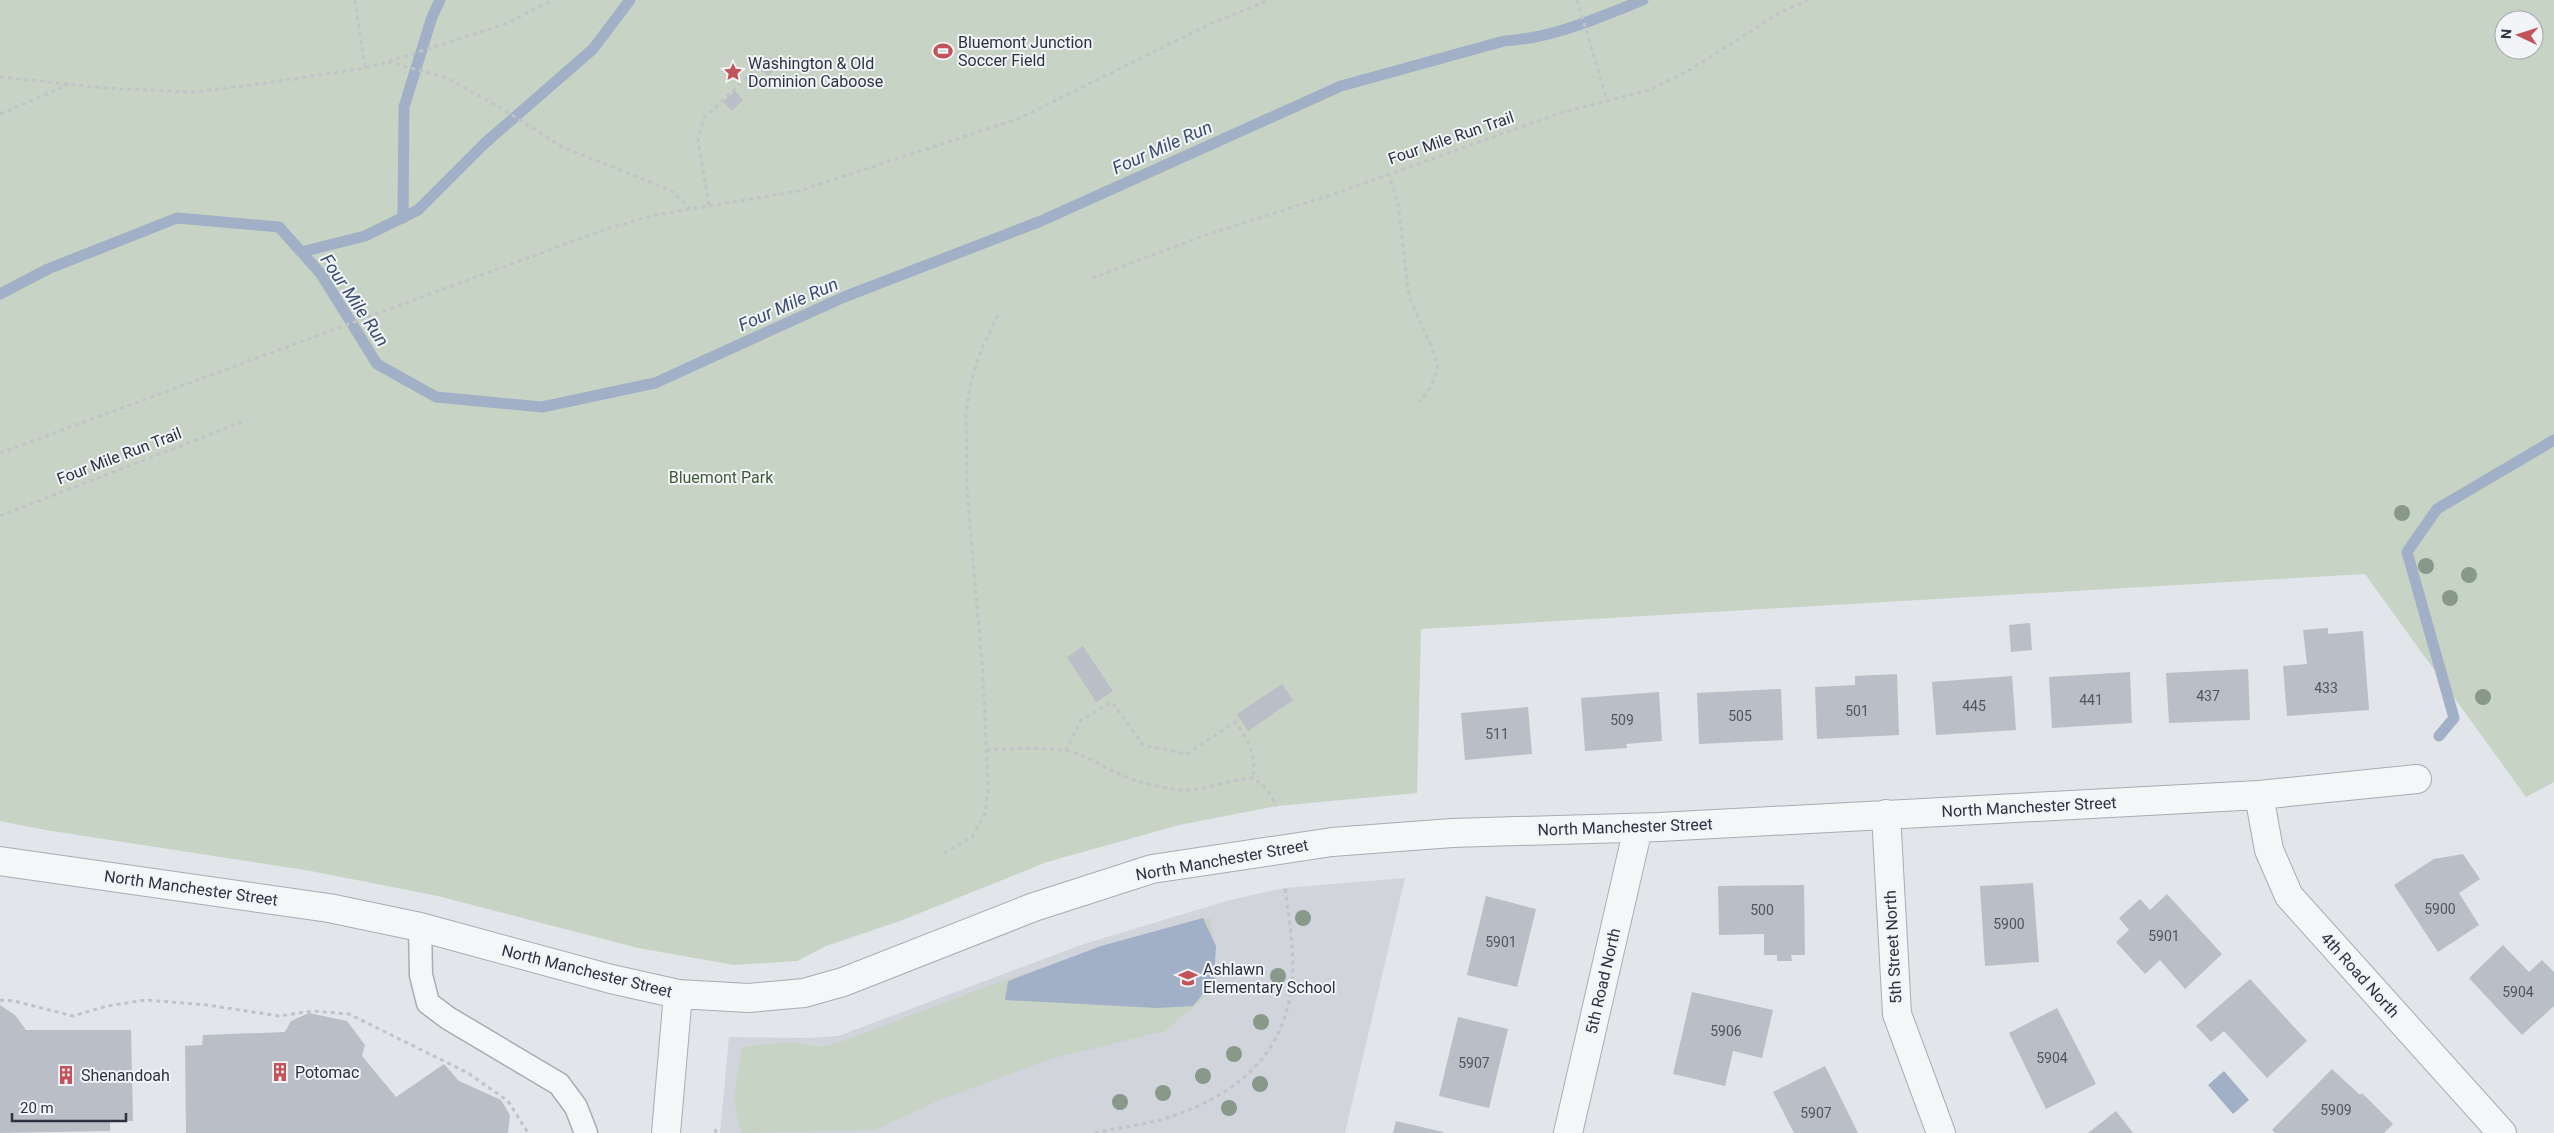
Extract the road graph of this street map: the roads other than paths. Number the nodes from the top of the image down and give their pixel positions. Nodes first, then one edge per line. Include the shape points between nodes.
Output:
1 (2417, 779) dead end
2 (2259, 795) junction
3 (1886, 814) junction
4 (1638, 828) junction
5 (0, 861) edge
6 (420, 927) junction
7 (678, 994) junction
8 (586, 1133) edge
9 (666, 1133) edge
10 (1568, 1133) edge
11 (1941, 1133) edge
12 (2502, 1133) edge

1 - 2 street, North Manchester Street
2 - 3 street, North Manchester Street
2 - 12 street, 4th Road North via 2269,850 2289,896
3 - 4 street, North Manchester Street
3 - 11 street, 5th Street North via 1897,1014
4 - 7 street, North Manchester Street via 1452,833 1332,842 1152,869 1034,906 836,984 804,993 767,997
4 - 10 street, 5th Road North
5 - 6 street, North Manchester Street via 329,908
6 - 7 street, North Manchester Street via 602,977
6 - 8 lane via 421,975 428,1003 560,1084 576,1107
7 - 9 street

